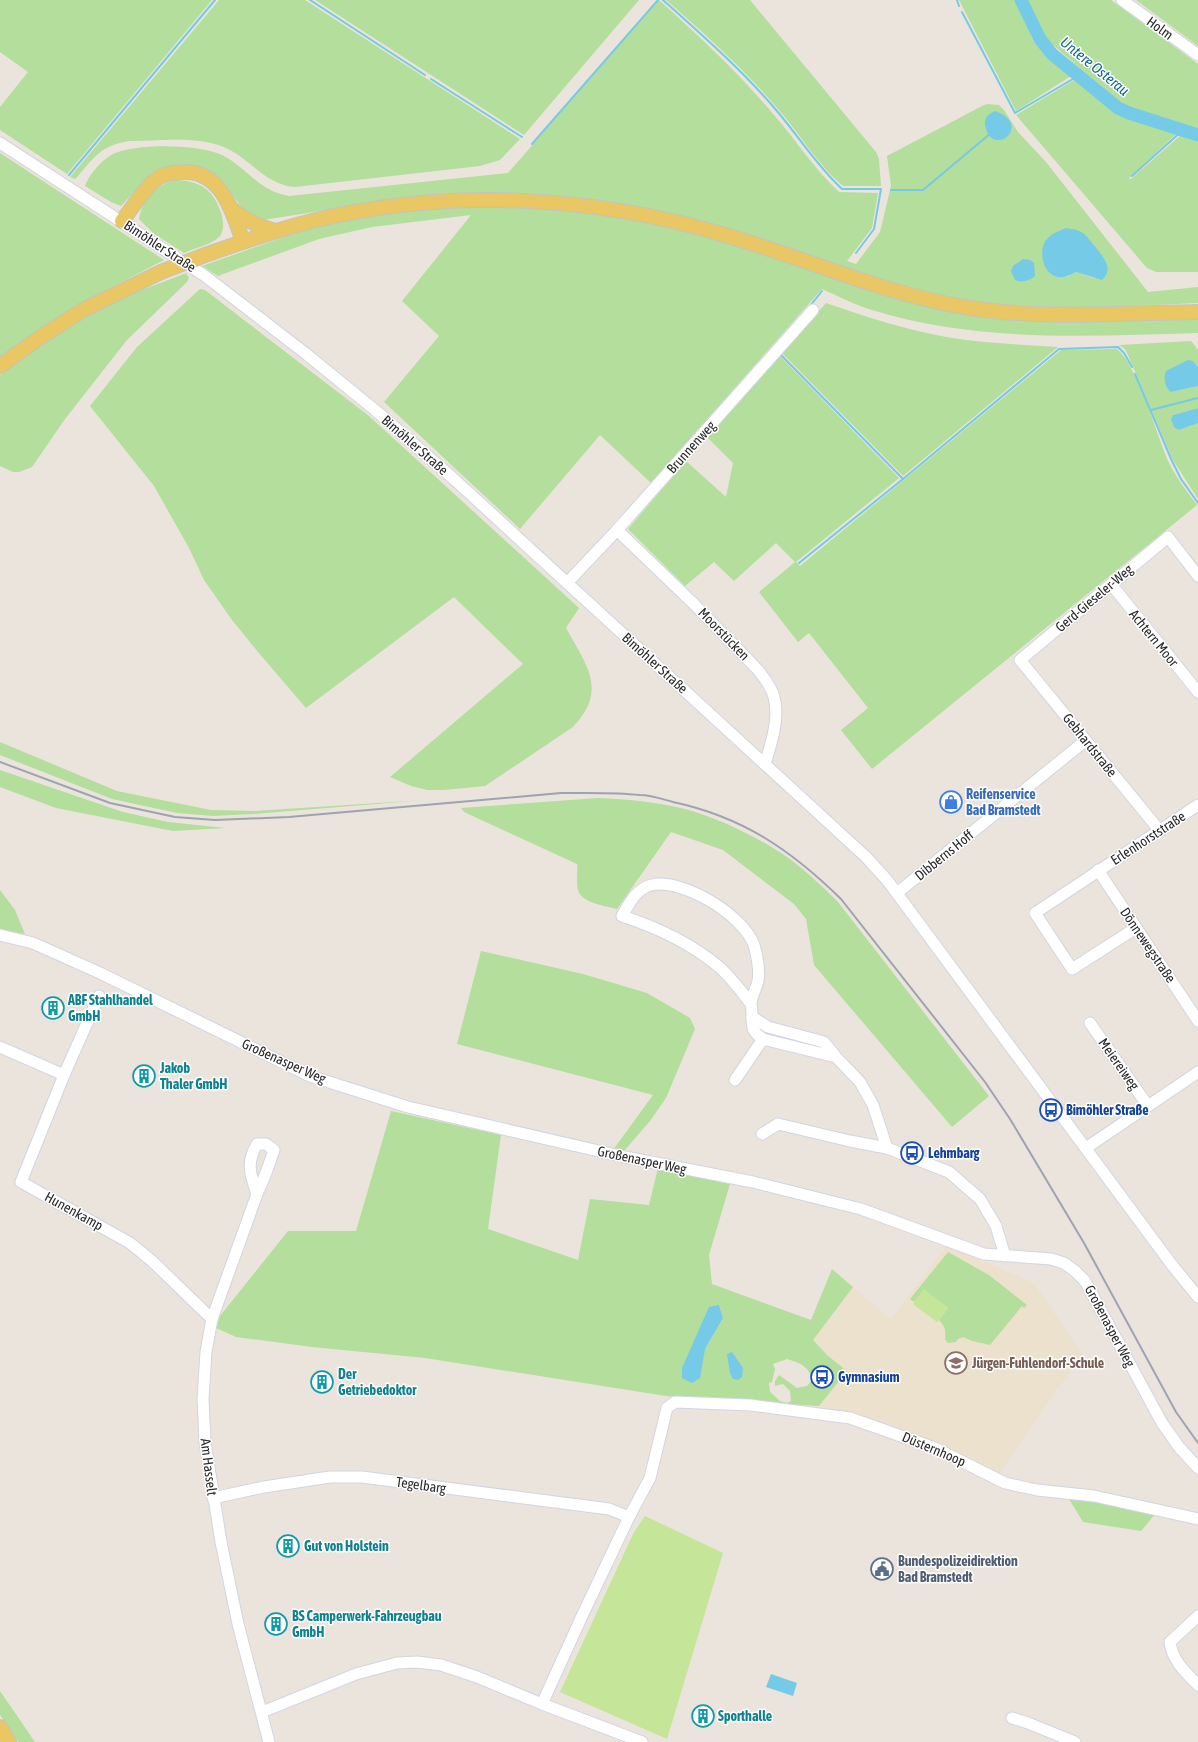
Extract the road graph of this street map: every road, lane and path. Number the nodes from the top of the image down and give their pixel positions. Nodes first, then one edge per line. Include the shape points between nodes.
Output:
1 (1122, 0) edge
2 (1198, 55) edge
3 (0, 143) edge
4 (232, 209) junction
5 (122, 222) junction
6 (276, 231) junction
7 (244, 242) junction
8 (813, 310) dead end
9 (1198, 312) edge
10 (0, 366) edge
11 (617, 530) junction
12 (1198, 576) edge
13 (567, 583) junction
14 (1111, 584) junction
15 (1020, 660) joint
16 (1198, 692) edge
17 (1085, 741) junction
18 (765, 764) junction
19 (1198, 805) edge
20 (1160, 831) junction
21 (1098, 870) junction
22 (897, 893) junction
23 (1136, 928) junction
24 (0, 935) edge
25 (99, 996) dead end
26 (751, 1004) junction
27 (752, 1017) junction
28 (1198, 1020) edge
29 (1090, 1023) dead end
30 (763, 1039) junction
31 (0, 1047) edge
32 (836, 1057) junction
33 (1198, 1072) edge
34 (64, 1075) junction
35 (735, 1080) dead end
36 (1148, 1106) junction
37 (762, 1134) dead end
38 (887, 1148) junction
39 (1086, 1148) junction
40 (257, 1194) dead end
41 (1004, 1256) junction
42 (1198, 1297) edge
43 (212, 1319) junction
44 (1198, 1468) edge
45 (213, 1498) junction
46 (629, 1517) junction
47 (1198, 1519) edge
48 (1198, 1616) edge
49 (1198, 1685) edge
50 (542, 1704) junction
51 (262, 1712) junction
52 (1012, 1718) dead end
53 (0, 1728) edge
54 (9, 1742) edge
55 (269, 1742) edge
56 (642, 1742) edge
57 (1075, 1742) edge

1 - 2 street, Holm
3 - 5 street, Bimöhler Straße
4 - 5 main road via 214,183 193,171 172,172 154,180
4 - 6 main road via 256,226
4 - 7 main road
5 - 13 street, Bimöhler Straße via 205,276 311,358 381,415
6 - 7 main road
6 - 9 main road via 344,214 426,202 500,200 573,204 633,212 688,224 762,246 887,289 965,307 1000,312 1052,314
7 - 10 main road, bridge via 162,272 83,310
8 - 11 street, Brunnenweg
11 - 13 street, Brunnenweg
11 - 18 street, Moorstücken via 695,605 754,665 767,682 774,696 776,713
12 - 14 street, Gerd-Gieseler-Weg via 1168,537
13 - 18 street, Bimöhler Straße
14 - 15 street, Gerd-Gieseler-Weg
14 - 16 street, Achtern Moor
15 - 17 street, Gebhardstraße
17 - 20 street, Gebhardstraße
17 - 22 street, Dibberns Hoff
18 - 22 street, Bimöhler Straße via 866,857
19 - 20 street, Erlenhorststraße
20 - 21 street, Erlenhorststraße
21 - 23 street, Dönnewegstraße
21 - 23 street, Erlenhorststraße via 1035,913 1039,920 1072,969
22 - 39 street, Bimöhler Straße
23 - 28 street, Dönnewegstraße
24 - 41 street, Großenasper Weg via 34,943 310,1076 408,1107 625,1157 753,1182 861,1209 980,1253
25 - 34 street, Hunenkamp
26 - 26 street via 758,980 758,963 753,944 725,910 688,890 668,885 650,886 638,892 622,916 642,922 684,942 719,966
26 - 27 street
27 - 30 street via 752,1028 755,1034
27 - 32 street via 768,1027 824,1042
29 - 36 street, Meiereiweg
30 - 32 street
30 - 35 street
31 - 34 street
32 - 38 street via 864,1087 874,1105
33 - 36 street
34 - 43 street, Hunenkamp via 20,1182 130,1243
36 - 39 street
37 - 38 street via 778,1124
38 - 41 street via 949,1172 980,1199 996,1226
39 - 42 street, Bimöhler Straße
40 - 43 street, Am Hasselt
41 - 44 street, Großenasper Weg via 1051,1259 1064,1263 1086,1281 1162,1423
43 - 45 street, Am Hasselt via 206,1352 203,1399 205,1442
45 - 46 street, Tegelbarg via 330,1477 362,1477 609,1509
45 - 51 street, Am Hasselt via 238,1624
46 - 47 street, Düsternhoop via 650,1478 667,1408 676,1402 750,1405 850,1418 935,1448 1005,1482 1037,1490 1094,1496
46 - 50 street
48 - 49 street via 1170,1642 1171,1654
50 - 51 street via 478,1677 441,1665 417,1662 397,1663 356,1674
50 - 56 street
51 - 55 street, Am Hasselt
52 - 57 street
53 - 54 main road

